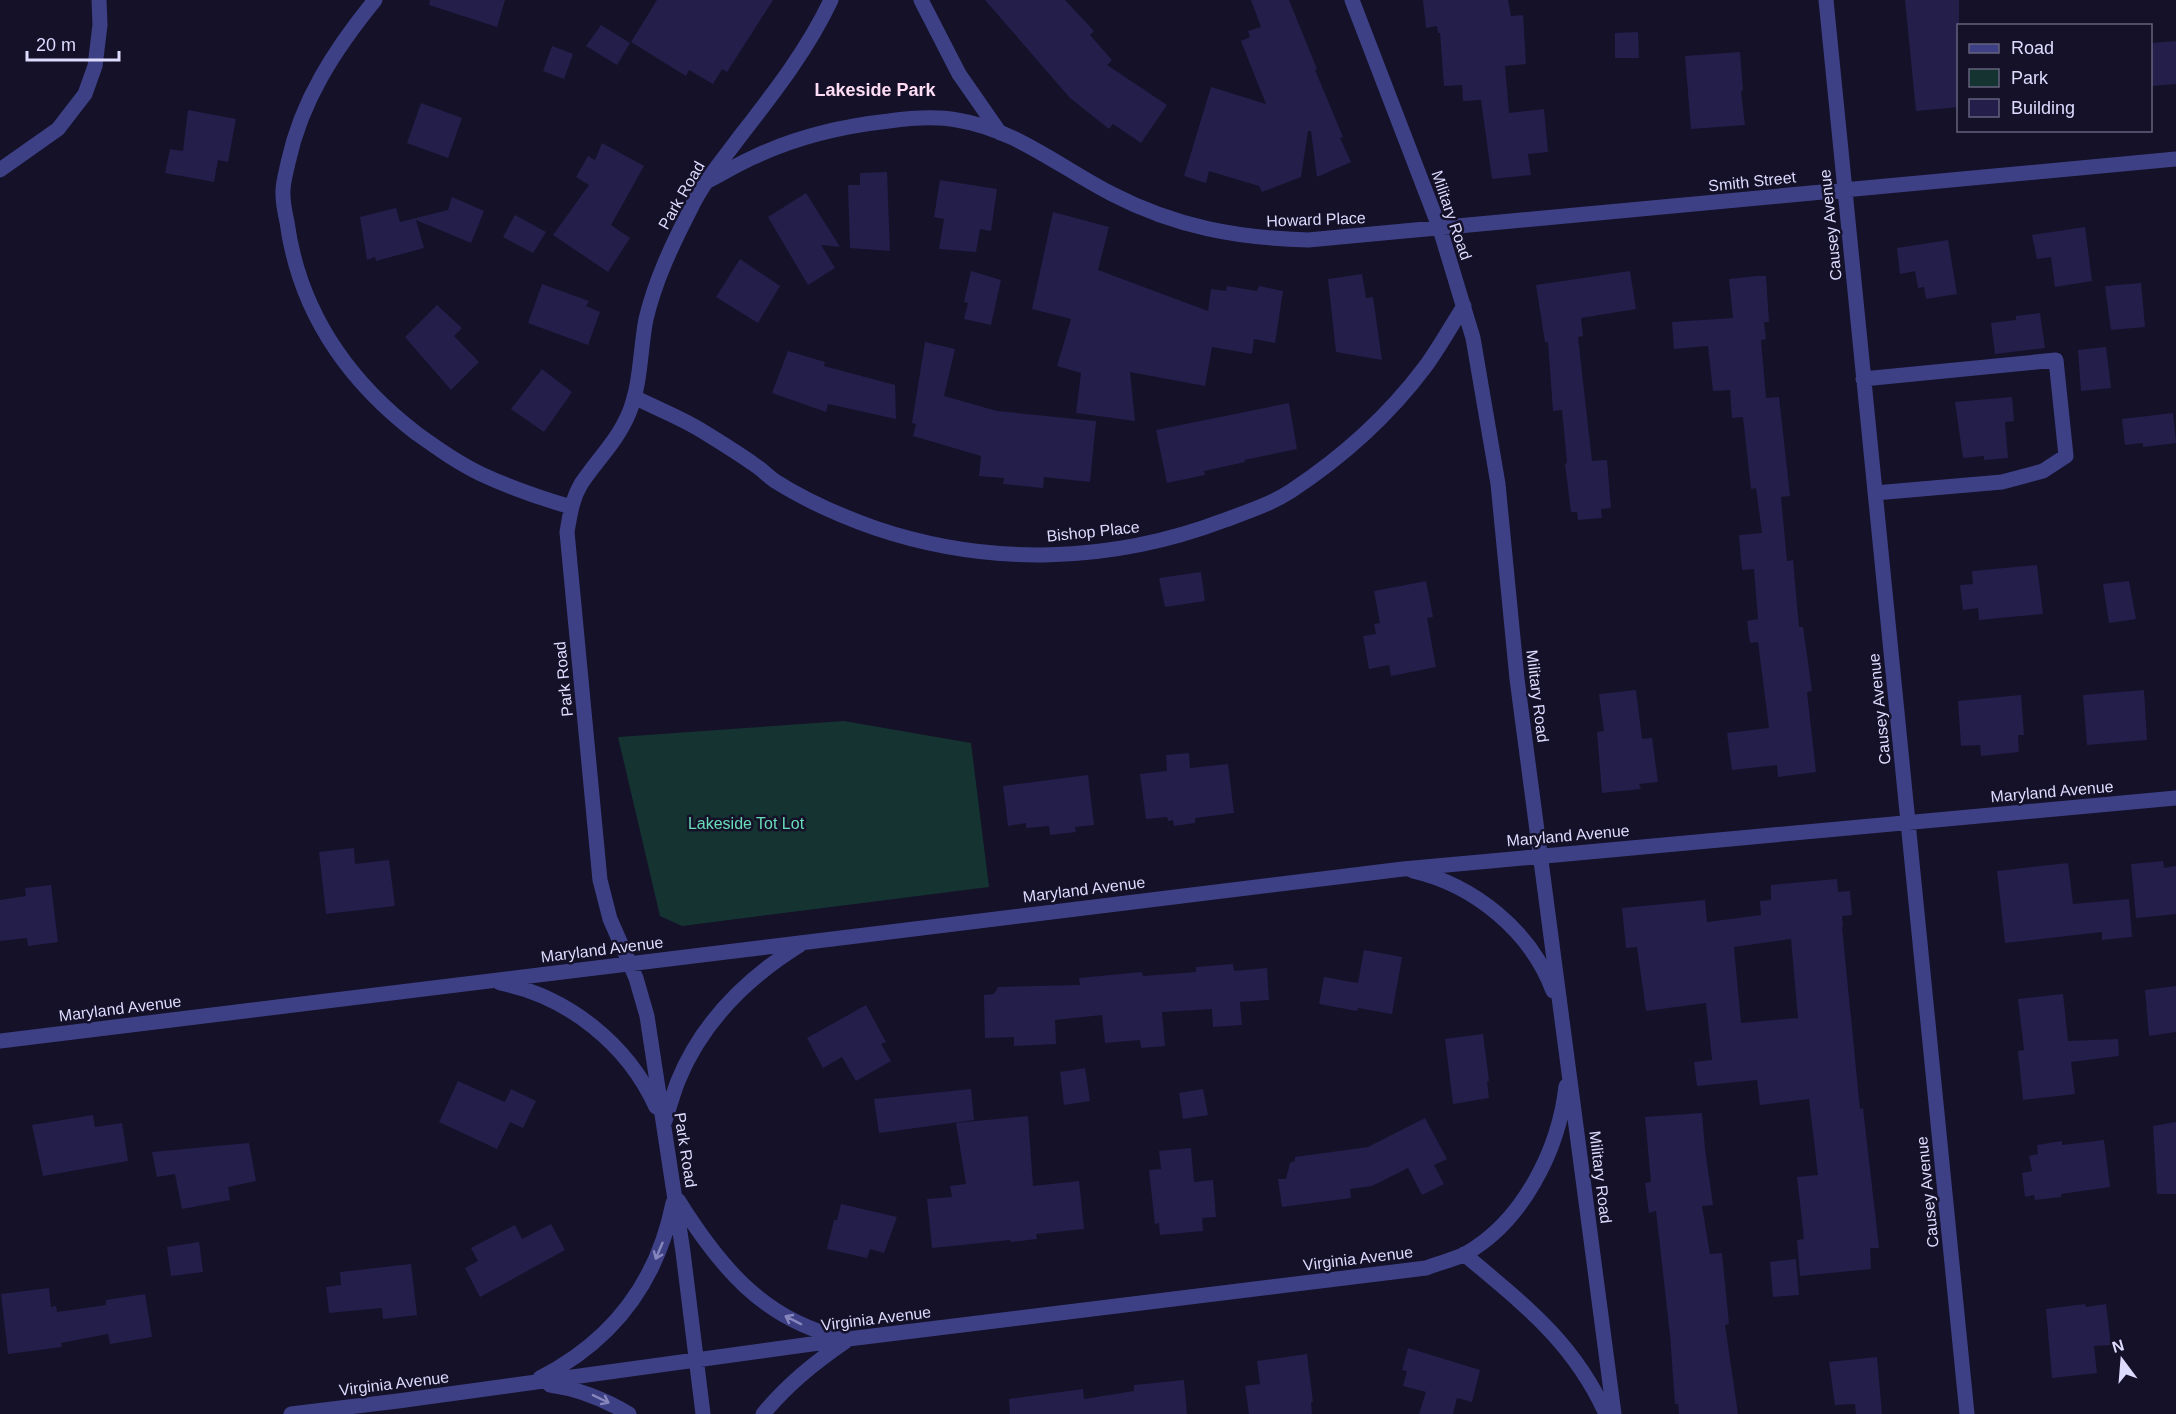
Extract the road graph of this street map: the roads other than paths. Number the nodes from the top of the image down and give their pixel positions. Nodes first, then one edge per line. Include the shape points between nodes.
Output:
1 (99, 0) edge
2 (375, 0) edge
3 (831, 0) edge
4 (921, 0) edge
5 (1352, 0) edge
6 (1826, 0) edge
7 (1000, 133) junction
8 (2176, 159) edge
9 (0, 170) edge
10 (706, 182) junction
11 (1844, 190) junction
12 (1440, 229) junction
13 (1464, 306) junction
14 (1863, 378) junction
15 (634, 398) junction
16 (1875, 493) junction
17 (571, 507) junction
18 (2176, 798) edge
19 (1908, 823) junction
20 (1541, 855) junction
21 (1403, 869) junction
22 (806, 942) junction
23 (630, 964) junction
24 (487, 981) junction
25 (1562, 1013) junction
26 (0, 1041) edge
27 (1569, 1065) junction
28 (664, 1124) junction
29 (674, 1195) junction
30 (1464, 1254) junction
31 (848, 1339) junction
32 (696, 1360) junction
33 (530, 1383) junction
34 (291, 1414) edge
35 (629, 1414) edge
36 (703, 1414) edge
37 (763, 1414) edge
38 (1606, 1414) edge
39 (1614, 1414) edge
40 (1967, 1414) edge

1 - 9 street via 96,66 85,94 58,129
2 - 17 street via 321,75 292,146 283,193 290,248 300,282 319,324 349,370 391,413 480,474
3 - 10 street, Park Road via 787,75
4 - 7 street, Howard Place via 959,74
5 - 12 street, Military Road
6 - 11 street, Causey Avenue
7 - 10 street, Howard Place via 957,120 914,118 861,124 807,136 755,156
7 - 12 street, Howard Place via 1112,195 1163,217 1217,232 1262,239 1308,240
8 - 11 street, Smith Street
10 - 15 street, Park Road via 661,270 646,320
11 - 12 street, Smith Street
11 - 14 street, Causey Avenue
12 - 13 street, Military Road
13 - 15 street, Bishop Place via 1425,368 1384,414 1339,455 1289,492 1188,534 1128,548 1068,555 994,554 934,545 875,528 775,481 696,428
13 - 20 street, Military Road via 1498,484 1517,679
14 - 16 street, Causey Avenue
14 - 16 street via 2056,360 2066,456 2043,471 2002,482
15 - 17 street, Park Road via 612,445 581,485
16 - 19 street, Causey Avenue
17 - 23 street, Park Road via 567,532 600,880 610,919
18 - 19 street, Maryland Avenue
19 - 20 street, Maryland Avenue
19 - 40 street, Causey Avenue
20 - 21 street, Maryland Avenue
20 - 25 street, Military Road
21 - 22 street, Maryland Avenue
21 - 25 street via 1446,882 1479,899 1503,918 1539,962
22 - 23 street, Maryland Avenue
22 - 28 street via 765,968 726,1005 699,1041 678,1081
23 - 24 street, Maryland Avenue
23 - 28 street, Park Road via 647,1016
24 - 26 street, Maryland Avenue
24 - 28 street via 535,993 565,1007 598,1030 626,1057 648,1088
25 - 27 street, Military Road
27 - 30 street, Virginia Avenue via 1552,1143 1537,1175 1513,1213 1493,1234
27 - 39 street, Military Road
28 - 29 street, Park Road
31 -> 29 street via 795,1322 767,1306 736,1280
29 - 32 street, Park Road
29 -> 33 street via 662,1245 644,1285 625,1311 590,1347 566,1365
30 - 31 street, Virginia Avenue via 1426,1268
30 - 38 street via 1536,1315 1568,1349
31 - 32 street, Virginia Avenue
31 - 37 street via 810,1366
32 - 33 street, Virginia Avenue
32 - 36 street, Park Road
33 - 34 street, Virginia Avenue
33 -> 35 street via 594,1395

